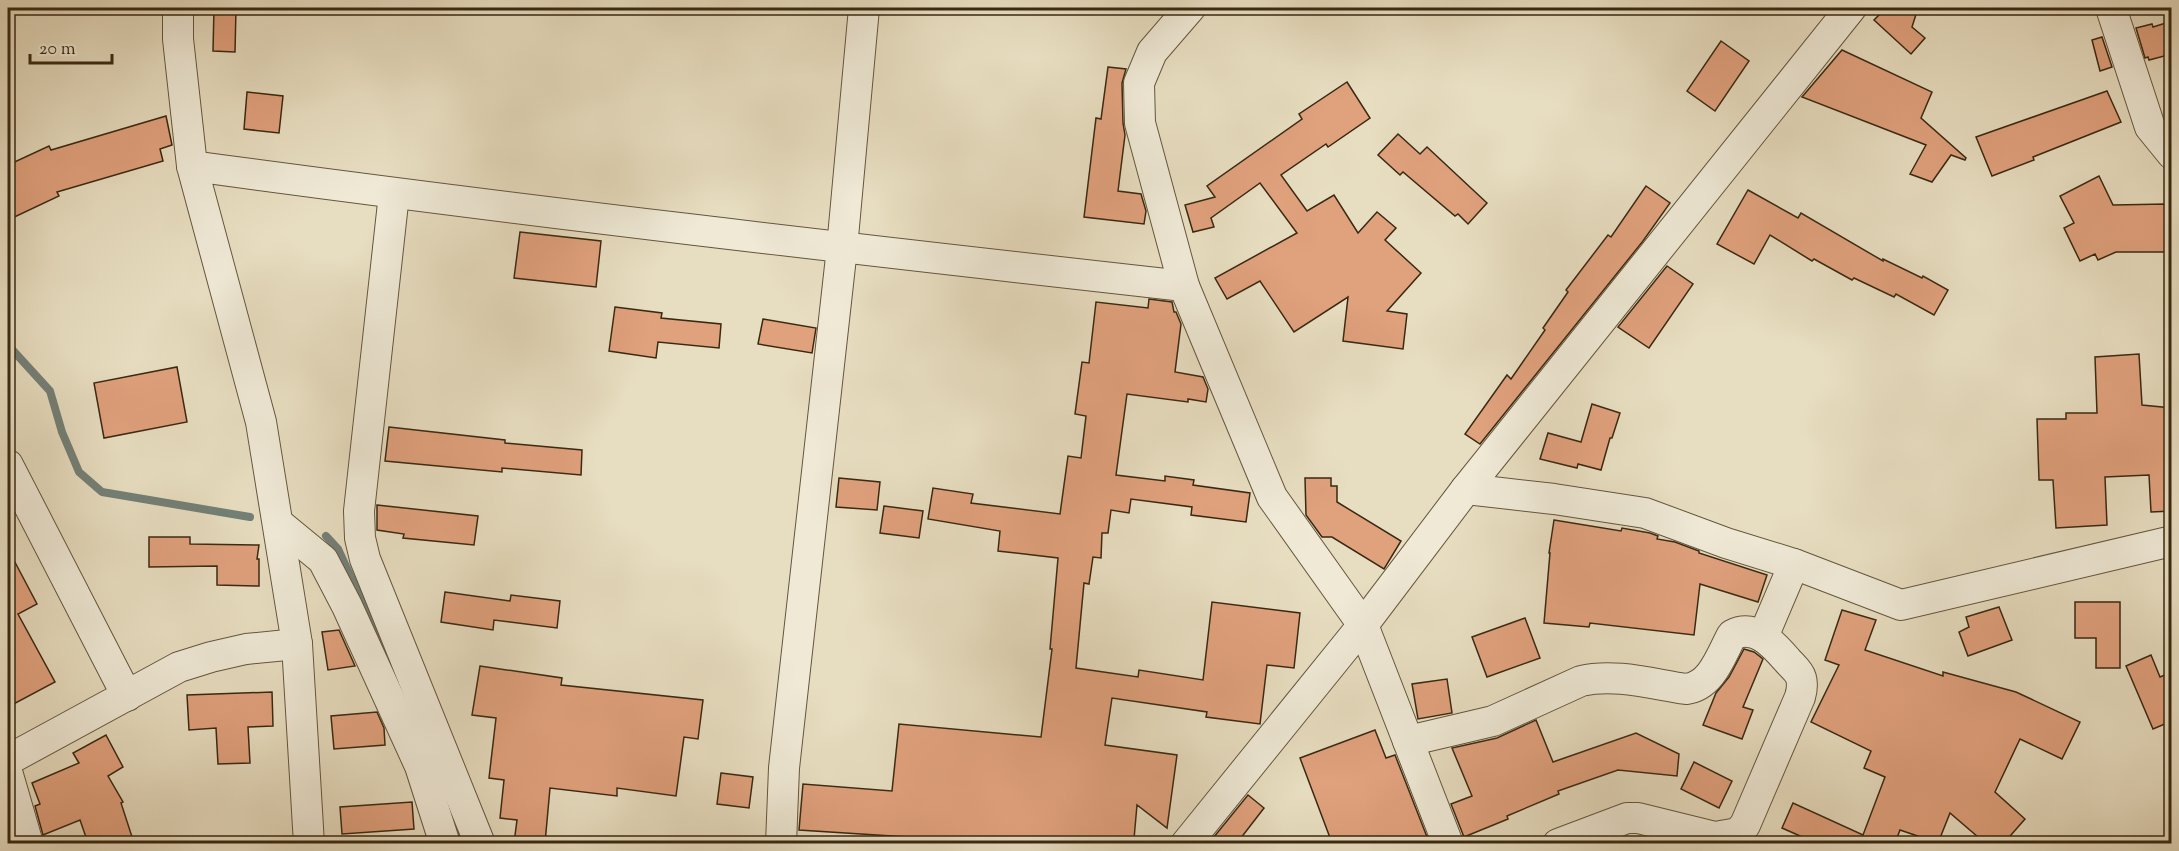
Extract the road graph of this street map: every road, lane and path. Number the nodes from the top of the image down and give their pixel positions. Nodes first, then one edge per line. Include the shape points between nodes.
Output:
1 (178, 8) edge
2 (864, 8) edge
3 (1190, 8) edge
4 (1851, 8) edge
5 (2111, 8) edge
6 (2172, 154) edge
7 (192, 166) junction
8 (394, 194) junction
9 (842, 248) junction
10 (1184, 286) junction
11 (8, 465) edge
12 (1466, 489) junction
13 (278, 523) junction
14 (2172, 541) edge
15 (1794, 564) junction
16 (1363, 625) junction
17 (1763, 637) junction
18 (297, 644) junction
19 (127, 696) junction
20 (1408, 741) junction
21 (8, 760) edge
22 (8, 775) edge
23 (28, 843) edge
24 (309, 843) edge
25 (446, 843) edge
26 (480, 843) edge
27 (781, 843) edge
28 (1186, 843) edge
29 (1448, 843) edge
30 (1558, 843) edge

1 - 7 street
2 - 9 street
3 - 10 street via 1152,52 1139,83 1140,123
4 - 12 street
5 - 6 street via 2150,127
7 - 8 street
7 - 13 street via 261,422
8 - 9 street
8 - 26 street via 360,538 365,559
9 - 10 street
9 - 27 street via 784,768
10 - 16 street via 1272,496
11 - 19 street
12 - 15 street via 1645,513
12 - 16 street
13 - 18 street
13 - 25 street via 323,560 420,766
14 - 15 street via 1901,605
15 - 17 street
16 - 20 street
16 - 28 street
17 - 20 street via 1748,630 1732,635 1711,674 1694,688 1595,678 1493,721
17 - 30 street via 1800,676 1803,685 1738,833 1715,837 1627,818
18 - 19 street via 211,657 179,667
18 - 24 street
19 - 21 street
20 - 29 street
22 - 23 street

